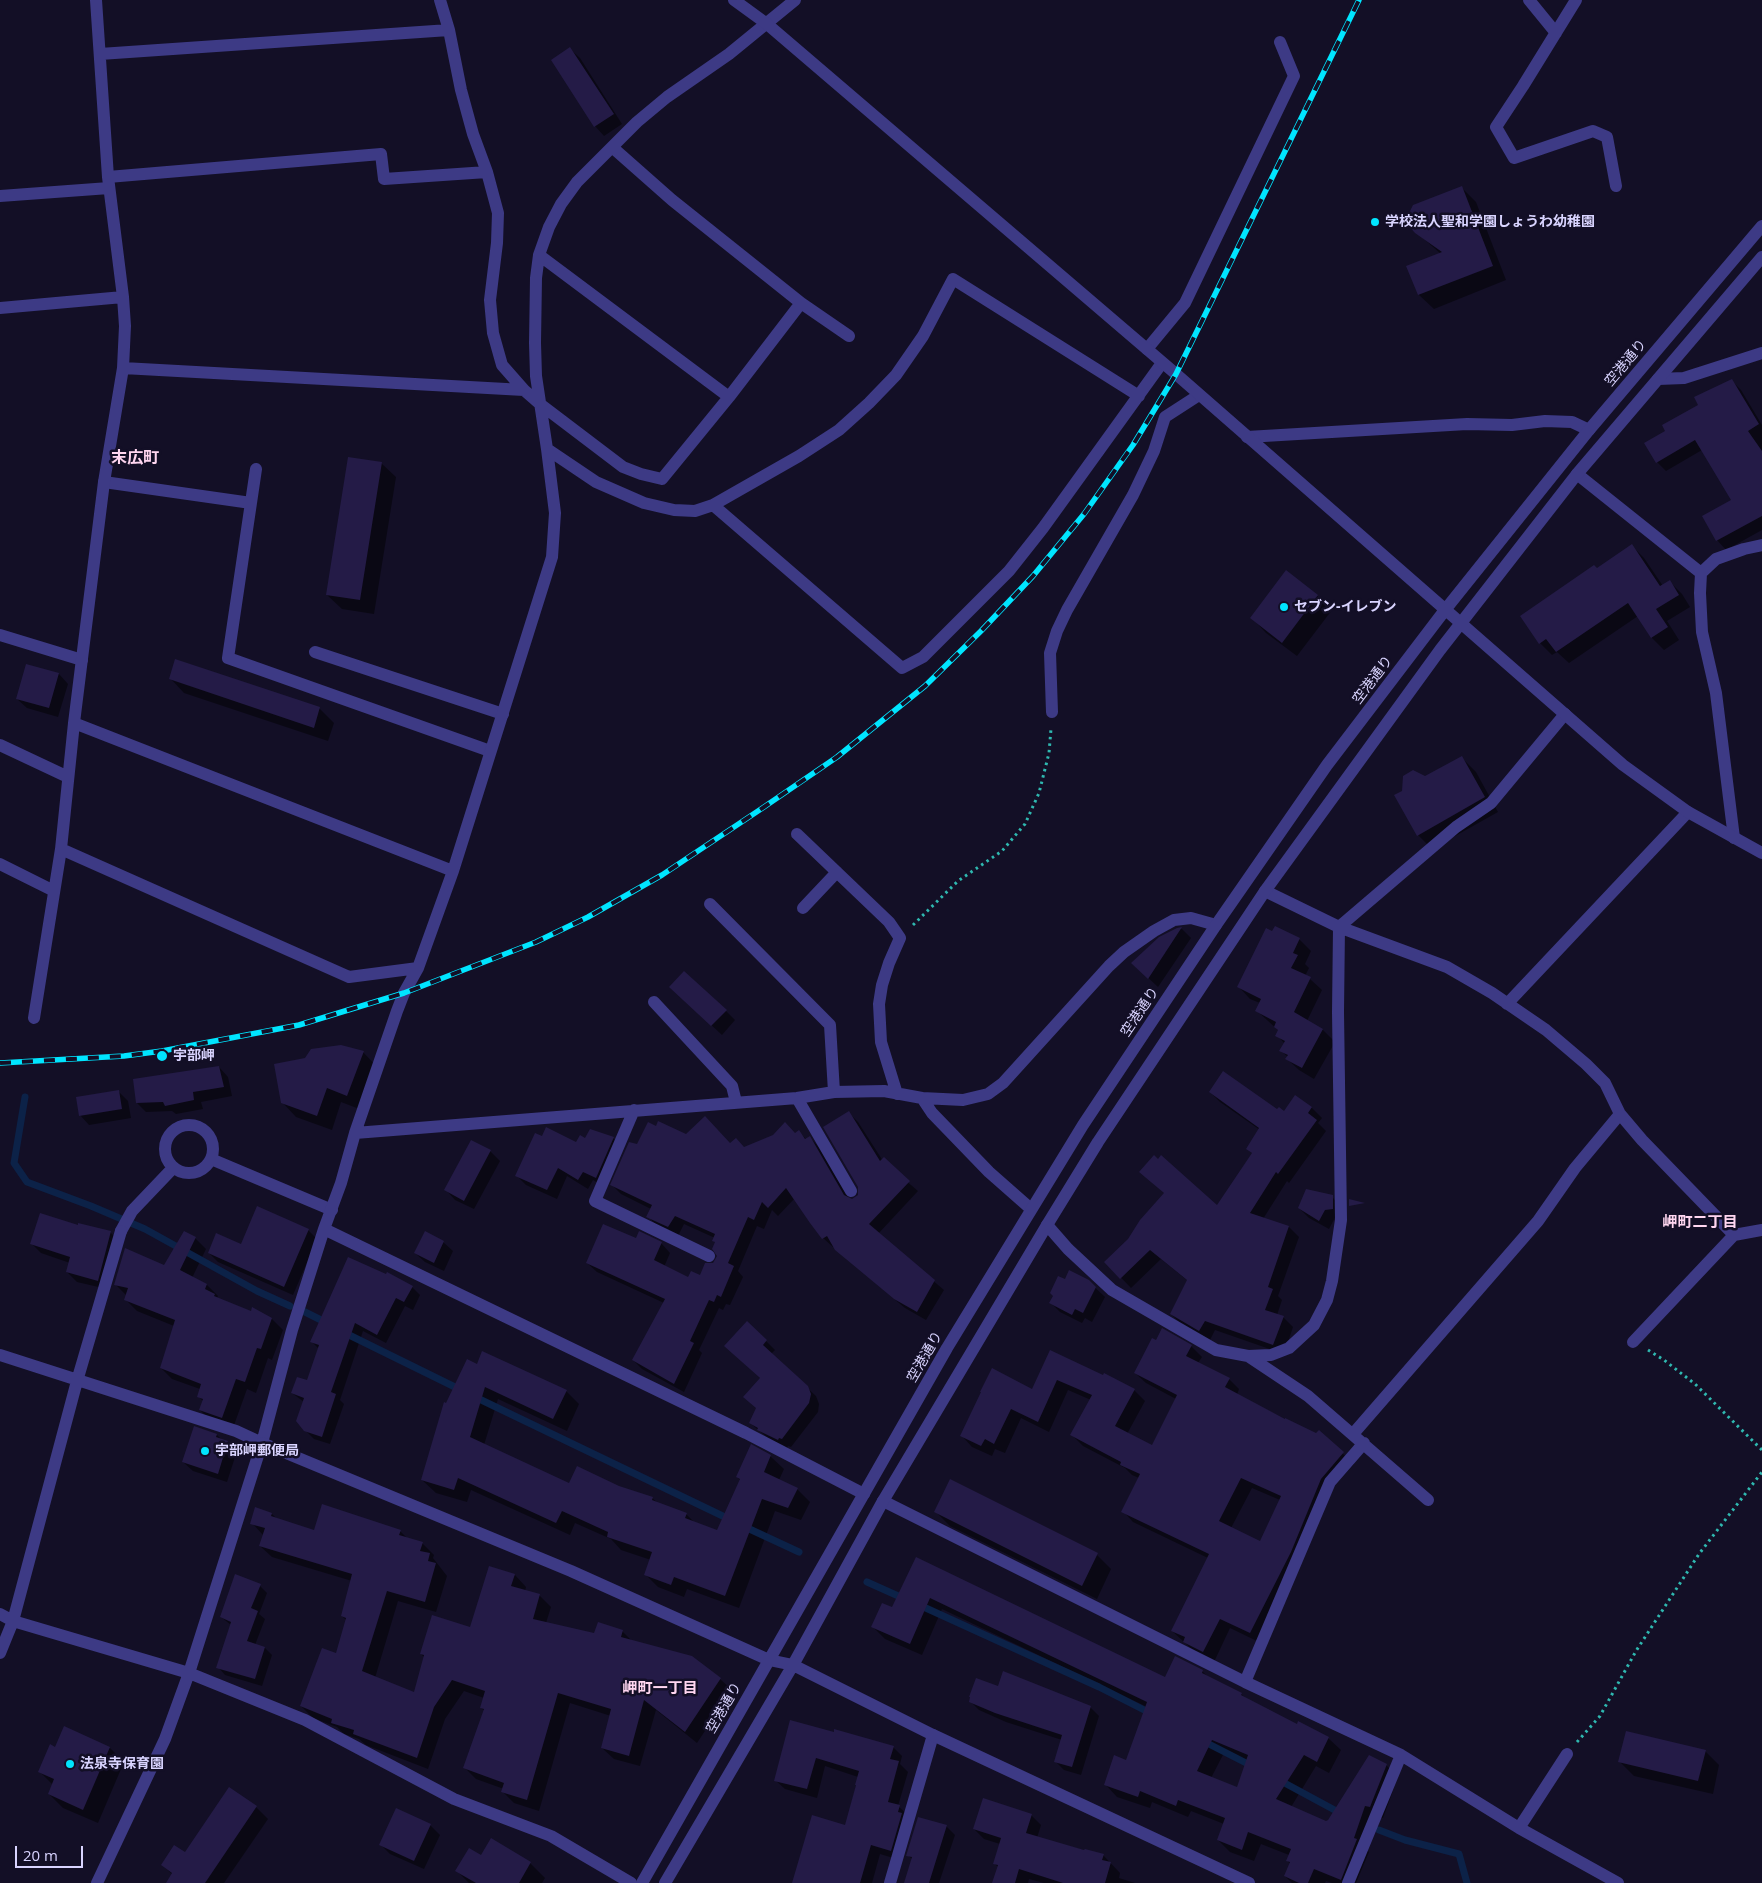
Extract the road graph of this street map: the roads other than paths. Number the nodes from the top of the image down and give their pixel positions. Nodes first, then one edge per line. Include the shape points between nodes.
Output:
1 (96, 0) edge
2 (440, 0) edge
3 (734, 0) edge
4 (795, 0) edge
5 (1529, 0) edge
6 (1576, 0) edge
7 (767, 24) junction
8 (450, 30) junction
9 (1556, 33) junction
10 (1280, 42) dead end
11 (100, 54) junction
12 (612, 147) junction
13 (486, 172) junction
14 (108, 183) junction
15 (1616, 186) dead end
16 (0, 196) edge
17 (1762, 226) edge
18 (539, 256) junction
19 (1762, 257) edge
20 (122, 297) junction
21 (801, 303) junction
22 (0, 308) edge
23 (849, 336) dead end
24 (1147, 349) junction
25 (1762, 353) edge
26 (1162, 363) junction
27 (123, 368) junction
28 (1658, 379) junction
29 (524, 390) junction
30 (1138, 396) junction
31 (1199, 396) junction
32 (729, 397) junction
33 (540, 404) junction
34 (1589, 430) junction
35 (1247, 436) junction
36 (547, 449) junction
37 (256, 469) dead end
38 (1577, 474) junction
39 (104, 482) junction
40 (251, 503) junction
41 (713, 505) junction
42 (1762, 545) edge
43 (1701, 573) junction
44 (1445, 610) junction
45 (1461, 624) junction
46 (0, 635) edge
47 (315, 652) dead end
48 (82, 660) junction
49 (1052, 712) road end
50 (502, 714) junction
51 (1565, 714) junction
52 (74, 723) junction
53 (0, 745) edge
54 (490, 751) junction
55 (68, 777) junction
56 (1688, 812) junction
57 (797, 834) dead end
58 (1734, 838) junction
59 (61, 849) junction
60 (1762, 853) edge
61 (0, 864) edge
62 (453, 870) junction
63 (837, 872) junction
64 (1265, 890) junction
65 (54, 891) junction
66 (710, 904) dead end
67 (803, 908) dead end
68 (1216, 925) junction
69 (1339, 927) junction
70 (418, 968) junction
71 (654, 1002) dead end
72 (1507, 1004) junction
73 (34, 1018) dead end
74 (834, 1092) junction
75 (897, 1094) junction
76 (797, 1098) junction
77 (922, 1098) junction
78 (736, 1102) junction
79 (634, 1110) junction
80 (1620, 1114) junction
81 (355, 1133) junction
82 (211, 1159) junction
83 (173, 1168) junction
84 (851, 1191) dead end
85 (1031, 1209) junction
86 (332, 1210) junction
87 (1047, 1225) junction
88 (324, 1229) junction
89 (1762, 1230) edge
90 (1734, 1235) junction
91 (709, 1256) dead end
92 (1633, 1342) road end
93 (0, 1355) edge
94 (1248, 1356) junction
95 (77, 1381) junction
96 (1353, 1434) junction
97 (262, 1443) junction
98 (1364, 1443) junction
99 (864, 1494) junction
100 (1428, 1500) dead end
101 (883, 1501) junction
102 (0, 1614) edge
103 (12, 1621) junction
104 (0, 1653) edge
105 (769, 1660) junction
106 (793, 1665) junction
107 (189, 1672) junction
108 (1245, 1682) junction
109 (933, 1735) junction
110 (1567, 1754) road end
111 (1400, 1755) junction
112 (1519, 1828) junction
113 (97, 1883) edge
114 (631, 1883) edge
115 (642, 1883) edge
116 (665, 1883) edge
117 (890, 1883) edge
118 (1249, 1883) edge
119 (1348, 1883) edge
120 (1618, 1883) edge

1 - 11 street
2 - 8 street
3 - 7 street
4 - 7 street
5 - 9 street
6 - 9 street
7 - 12 street via 637,122
7 - 24 street
8 - 11 street
8 - 13 street via 472,134
9 - 15 street via 1496,128 1514,158 1593,131 1607,136
10 - 24 street via 1294,76 1185,303
11 - 14 street
12 - 18 street via 577,182 561,204
12 - 21 street via 672,200
13 - 14 street via 384,179 381,154
13 - 29 street via 498,213 490,300 493,334 502,365
14 - 16 street
14 - 20 street
17 - 34 street, 空港通り
18 - 32 street
18 - 33 street via 535,342
19 - 28 street
20 - 22 street
20 - 27 street via 125,326
21 - 23 street
21 - 32 street
24 - 26 street
25 - 28 street via 1684,378
26 - 30 street
26 - 31 street
27 - 29 street
27 - 39 street
28 - 38 street
29 - 33 street
30 - 41 street via 953,279 923,336 896,375 869,403 839,430
30 - 41 street via 1009,571 923,657 902,668
31 - 35 street
31 - 49 street via 1165,418 1154,451 1133,495 1057,631 1050,653
32 - 33 street via 662,478 623,467
33 - 36 street
34 - 35 street via 1572,422 1545,421
34 - 44 street, 空港通り
35 - 44 street
36 - 41 street via 596,482 644,503 694,511
36 - 50 street via 554,514 552,557
37 - 40 street
38 - 43 street
38 - 45 street
39 - 40 street
39 - 48 street
40 - 54 street via 228,658
42 - 43 street via 1716,559
43 - 58 street via 1702,632 1716,693
44 - 45 street
44 - 68 street, 空港通り via 1327,766
45 - 51 street
45 - 64 street
46 - 48 street
47 - 50 street
48 - 52 street
50 - 54 street
51 - 56 street via 1623,765
51 - 69 street via 1491,803 1456,827
52 - 55 street
52 - 62 street
53 - 55 street
54 - 62 street
55 - 59 street
56 - 58 street
56 - 72 street
57 - 63 street
58 - 60 street
59 - 65 street
59 - 70 street via 349,977
61 - 65 street
62 - 70 street
63 - 67 street
63 - 75 street via 890,922 900,938 889,963 879,1004 881,1042
64 - 69 street
64 - 87 street
65 - 73 street
66 - 74 street via 830,1024
68 - 77 street via 1191,918 1174,920 1124,952 1021,1065 988,1094 963,1100
68 - 85 street, 空港通り
69 - 72 street via 1447,967
69 - 94 street via 1341,1220 1332,1281 1327,1300 1314,1325 1289,1348 1271,1355
70 - 81 street via 396,1011
71 - 78 street via 732,1086
72 - 80 street via 1546,1030 1586,1064 1605,1083
74 - 75 street via 884,1091
74 - 76 street
75 - 77 street
76 - 78 street
76 - 84 street
77 - 85 street via 932,1113 989,1172
78 - 79 street
79 - 81 street
79 - 91 street via 596,1201
80 - 90 street
80 - 96 street via 1575,1168 1538,1221
81 - 86 street
82 - 83 street via 196,1172 181,1172
82 - 83 street via 213,1147 207,1133 201,1128 186,1125 172,1132 165,1145 165,1154
82 - 86 street
83 - 95 street via 132,1212 122,1231
85 - 99 street, 空港通り
86 - 88 street
87 - 94 street via 1112,1290 1216,1350
87 - 101 street
88 - 97 street via 292,1330
88 - 99 street via 746,1433
89 - 90 street
90 - 92 street
93 - 95 street
94 - 96 street via 1308,1396
95 - 97 street via 236,1431
95 - 103 street
96 - 98 street
97 - 105 street via 570,1571
97 - 107 street
98 - 100 street
98 - 108 street via 1330,1482
99 - 105 street, 空港通り
101 - 106 street
101 - 108 street
102 - 103 street
103 - 104 street
103 - 107 street
105 - 106 street
105 - 115 street, 空港通り
106 - 109 street
106 - 116 street
107 - 113 street via 165,1739
107 - 114 street via 306,1720 454,1799 551,1836
108 - 111 street
109 - 117 street
109 - 118 street
110 - 112 street
111 - 112 street
111 - 119 street
112 - 120 street

